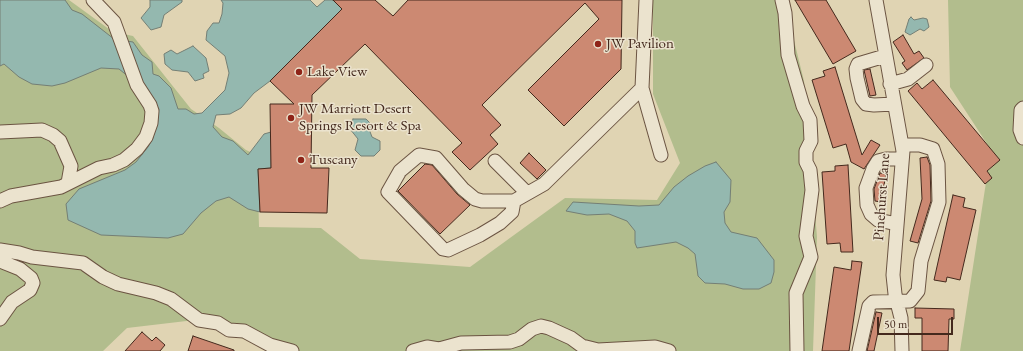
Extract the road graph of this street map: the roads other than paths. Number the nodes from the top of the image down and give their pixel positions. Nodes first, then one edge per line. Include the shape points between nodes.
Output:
1 (93, 0) edge
2 (646, 0) edge
3 (782, 0) edge
4 (876, 0) edge
5 (885, 56) junction
6 (926, 65) dead end
7 (890, 84) junction
8 (642, 88) junction
9 (894, 104) junction
10 (1023, 108) edge
11 (0, 132) edge
12 (1023, 138) edge
13 (902, 145) junction
14 (661, 155) dead end
15 (902, 159) junction
16 (495, 160) dead end
17 (68, 183) junction
18 (527, 193) junction
19 (0, 201) edge
20 (514, 201) junction
21 (897, 224) junction
22 (0, 250) edge
23 (0, 261) edge
24 (897, 301) junction
25 (0, 319) edge
26 (292, 351) edge
27 (412, 351) edge
28 (669, 351) edge
29 (797, 351) edge
30 (859, 351) edge
31 (902, 351) edge

1 - 17 street via 110,17 118,31 136,84 152,110 146,137 138,149 124,160 98,168
2 - 8 street
3 - 29 street via 788,55 803,106 810,120 811,141 806,151 812,190 806,236 811,257 796,293
4 - 5 street, Pinehurst Lane
5 - 7 street, Pinehurst Lane
5 - 9 street via 858,64 857,78 862,100 866,104
6 - 7 street via 908,79
7 - 9 street, Pinehurst Lane
8 - 14 street
8 - 18 street via 544,184
9 - 13 street, Pinehurst Lane
10 - 12 street via 1020,130
11 - 17 street via 42,130 53,135 60,141 71,166
13 - 15 street, Pinehurst Lane
13 - 24 street via 920,145 933,149 938,164 940,193 921,261 918,292 910,301
15 - 21 street, Pinehurst Lane
15 - 21 street via 878,161 866,188 867,205 871,214 878,220
16 - 18 street
17 - 19 street via 61,187 11,196
18 - 20 street
20 - 20 street via 512,212 500,223 448,250 443,249 388,192 400,171 419,155 426,155 436,158 475,199 492,202
21 - 24 street, Pinehurst Lane via 893,275
22 - 26 street via 83,263 118,284 156,292 171,299 199,320 218,323 229,330 244,331 270,345
23 - 25 street via 20,268 33,283 30,290 12,302
24 - 30 street via 873,302 869,306
24 - 31 street, Pinehurst Lane via 901,318
27 - 28 street via 427,347 439,349 461,343 510,342 540,326 571,338 582,346 598,350 655,347

